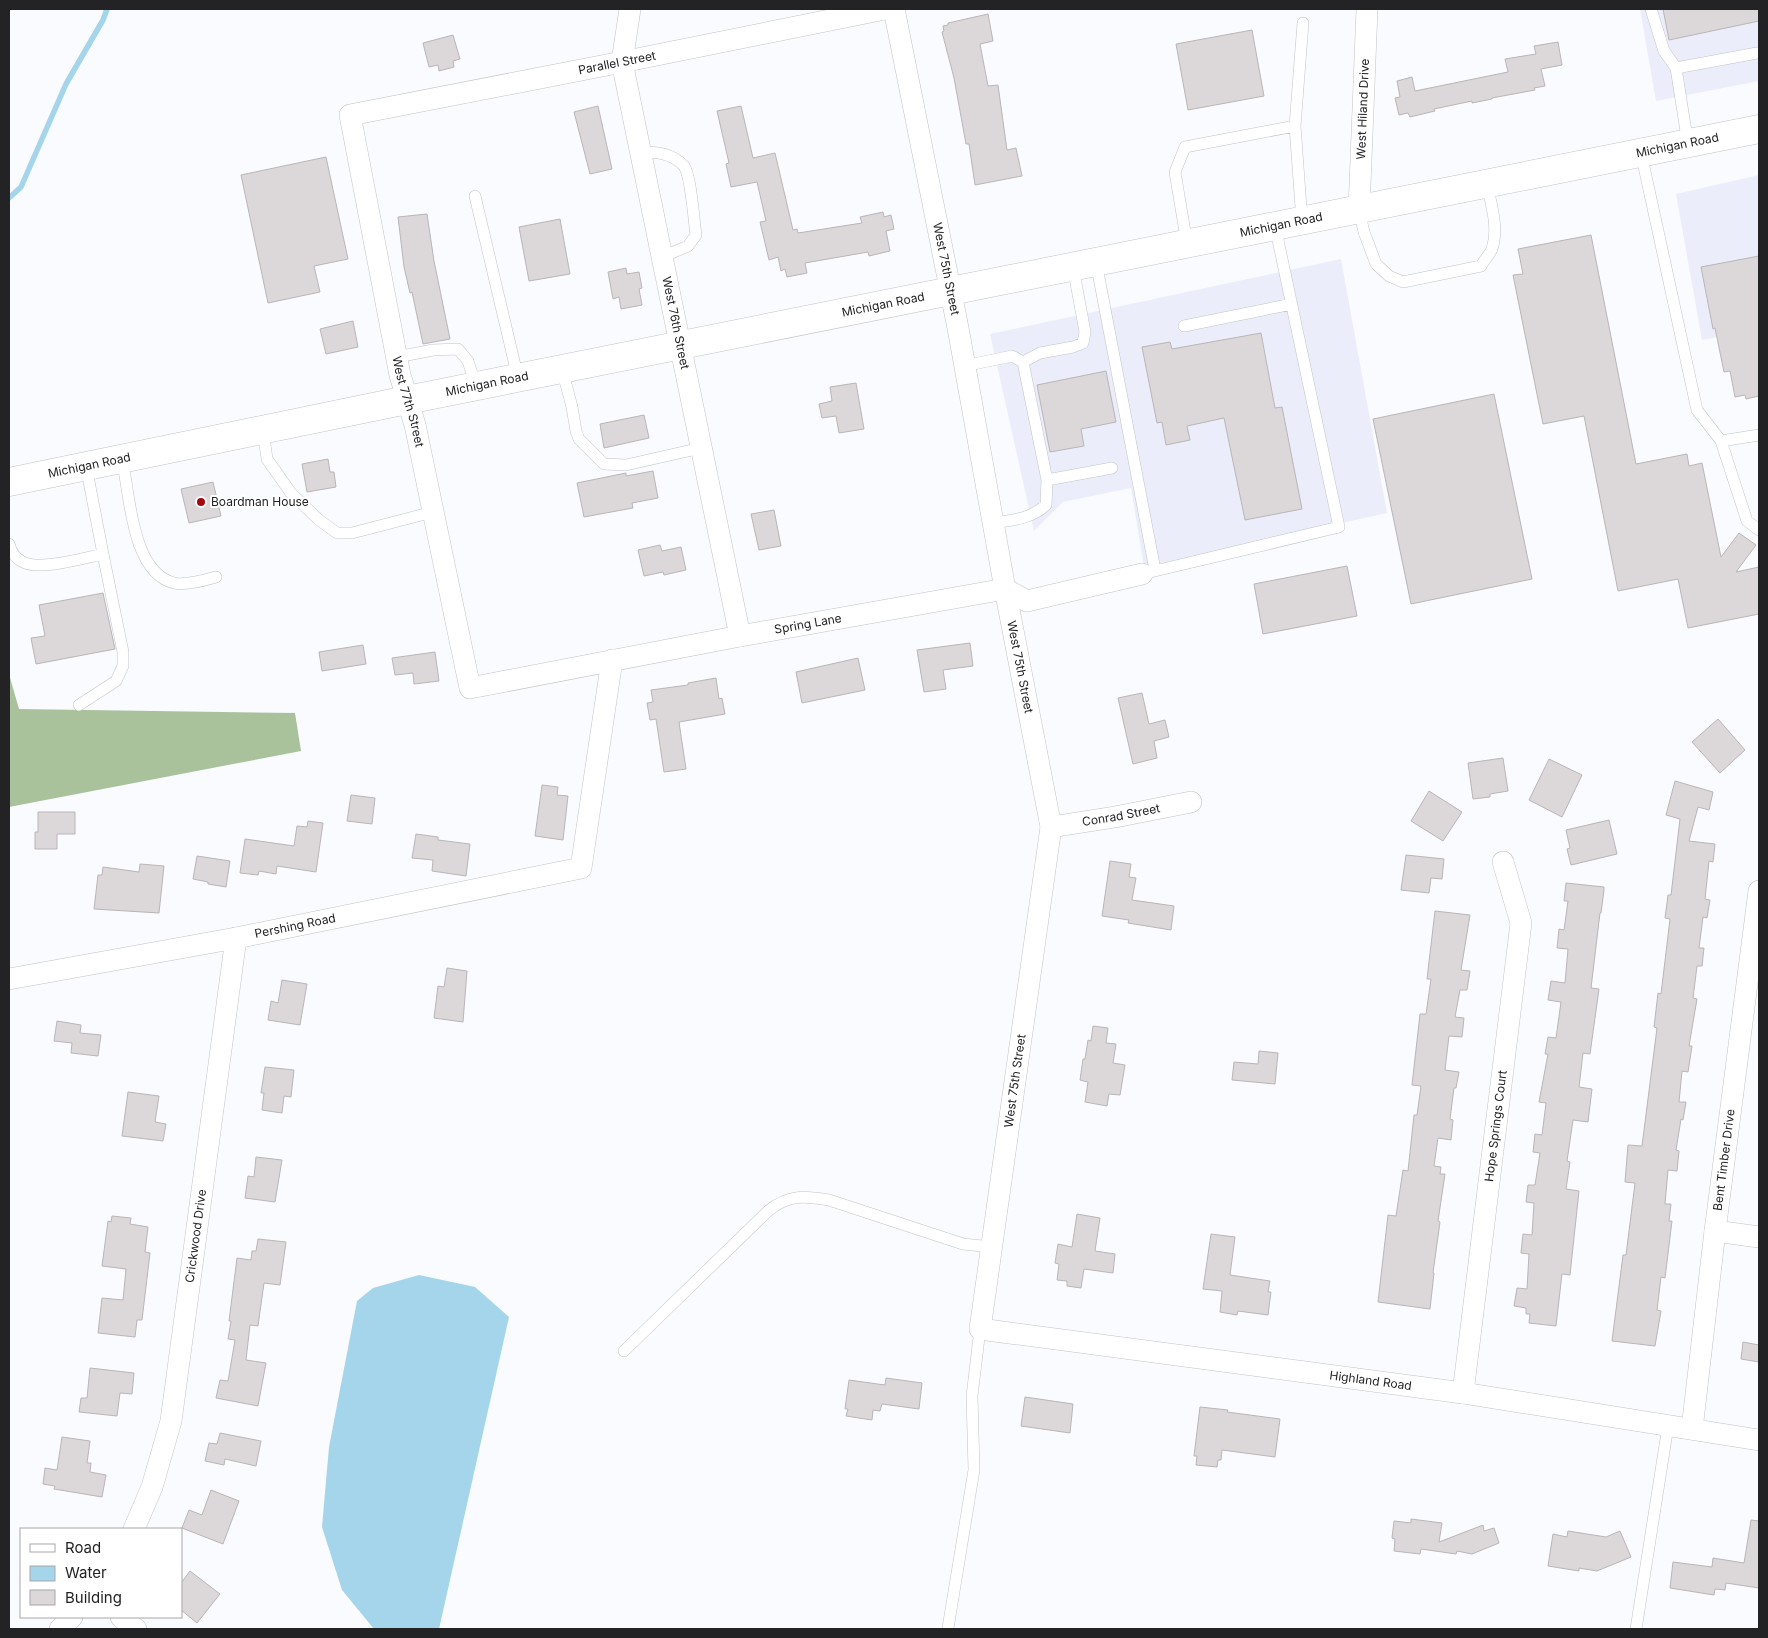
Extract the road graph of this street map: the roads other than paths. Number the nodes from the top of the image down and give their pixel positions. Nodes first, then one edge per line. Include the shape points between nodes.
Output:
1 (630, 9) edge
2 (885, 9) edge
3 (894, 9) edge
4 (1367, 9) edge
5 (1651, 9) edge
6 (1303, 22) dead end
7 (1757, 53) dead end
8 (622, 62) junction
9 (1676, 68) junction
10 (350, 114) joint
11 (1295, 126) junction
12 (1759, 129) edge
13 (1688, 144) junction
14 (640, 152) junction
15 (1641, 153) junction
16 (1487, 184) junction
17 (475, 196) dead end
18 (1359, 210) junction
19 (1302, 221) junction
20 (1275, 226) junction
21 (1187, 244) junction
22 (662, 258) junction
23 (1084, 264) junction
24 (950, 291) junction
25 (1292, 304) junction
26 (1184, 326) dead end
27 (680, 346) junction
28 (397, 358) junction
29 (1023, 362) junction
30 (964, 366) junction
31 (562, 369) junction
32 (518, 378) junction
33 (476, 386) junction
34 (407, 400) junction
35 (263, 430) junction
36 (1759, 435) edge
37 (1721, 441) junction
38 (701, 448) junction
39 (122, 459) junction
40 (86, 466) junction
41 (1112, 468) dead end
42 (1046, 480) junction
43 (9, 482) edge
44 (433, 512) junction
45 (993, 523) junction
46 (1759, 530) edge
47 (9, 544) edge
48 (103, 554) junction
49 (1148, 572) junction
50 (216, 577) dead end
51 (1005, 589) junction
52 (740, 636) junction
53 (612, 660) junction
54 (470, 688) joint
55 (79, 705) dead end
56 (1191, 802) dead end
57 (1051, 827) junction
58 (1503, 862) dead end
59 (1759, 891) edge
60 (236, 938) junction
61 (9, 979) edge
62 (1715, 1231) junction
63 (1759, 1237) edge
64 (992, 1248) junction
65 (980, 1329) junction
66 (624, 1351) dead end
67 (1463, 1393) junction
68 (1668, 1426) junction
69 (1692, 1429) junction
70 (1759, 1440) edge
71 (134, 1528) edge
72 (71, 1618) edge
73 (122, 1618) edge
74 (948, 1628) edge
75 (60, 1629) edge
76 (136, 1629) edge
77 (1636, 1629) edge

1 - 8 street, West 76th Street
2 - 8 street, Parallel Street
3 - 24 street, West 75th Street
4 - 18 street, West Hiland Drive
5 - 9 lane via 1664,51
6 - 11 lane
7 - 9 lane
8 - 10 street, Parallel Street
8 - 14 street, West 76th Street
9 - 13 lane
10 - 28 street, West 77th Street
11 - 19 lane
11 - 21 lane via 1185,146 1175,172
12 - 13 main road, Michigan Road
13 - 15 main road, Michigan Road
14 - 22 street, West 76th Street
14 - 22 lane via 670,156 685,167 693,202 696,235 688,246
15 - 16 main road, Michigan Road
15 - 37 lane via 1697,410
16 - 18 main road, Michigan Road
16 - 18 lane via 1495,231 1492,249 1481,266 1403,282 1389,276 1376,264
17 - 32 lane
18 - 19 main road, Michigan Road
19 - 20 main road, Michigan Road
20 - 21 main road, Michigan Road
20 - 25 lane
21 - 23 main road, Michigan Road
22 - 27 street, West 76th Street
23 - 24 main road, Michigan Road
23 - 29 lane via 1085,332 1082,343 1040,353
23 - 49 lane
24 - 27 main road, Michigan Road
24 - 30 street, West 75th Street
25 - 26 lane
25 - 49 lane via 1339,527
27 - 31 main road, Michigan Road
27 - 38 street, West 76th Street
28 - 33 lane via 433,350 458,349 468,361
28 - 34 street, West 77th Street
29 - 30 lane via 1012,356
29 - 42 lane
30 - 45 street, West 75th Street
31 - 32 main road, Michigan Road
31 - 38 lane via 579,439 604,464 626,465
32 - 33 main road, Michigan Road
33 - 34 main road, Michigan Road
34 - 35 main road, Michigan Road
34 - 44 street, West 77th Street
35 - 39 main road, Michigan Road
35 - 44 lane via 267,459 291,493 337,533 352,533
36 - 37 lane
37 - 46 lane via 1747,521
38 - 52 street, West 76th Street
39 - 40 main road, Michigan Road
39 - 50 lane via 134,532 150,567 161,578 176,584
40 - 43 main road, Michigan Road
40 - 48 lane
41 - 42 lane
42 - 45 lane via 1046,504 1039,511 1026,517
44 - 54 street, West 77th Street
45 - 51 street, West 75th Street
47 - 48 lane via 21,562 32,566
48 - 55 lane via 123,666 116,681
49 - 51 street via 1027,601
51 - 52 street, Spring Lane
51 - 57 street, West 75th Street
52 - 53 street, Spring Lane
53 - 54 street, Spring Lane
53 - 60 street, Pershing Road via 581,868
56 - 57 street, Conrad Street
57 - 64 street, West 75th Street
58 - 67 street, Hope Springs Court via 1521,923
59 - 62 street, Bent Timber Drive
60 - 61 street, Pershing Road
60 - 71 street, Crickwood Drive via 171,1421 152,1487
62 - 63 street
62 - 69 street, Bent Timber Drive
64 - 65 street, West 75th Street
64 - 66 lane via 963,1244 829,1200 811,1197 780,1202
65 - 67 street, Highland Road
65 - 74 lane via 971,1403 974,1470
67 - 68 street, Highland Road
68 - 69 street, Highland Road
68 - 77 lane
69 - 70 street, Highland Road
72 - 75 street
73 - 76 street

